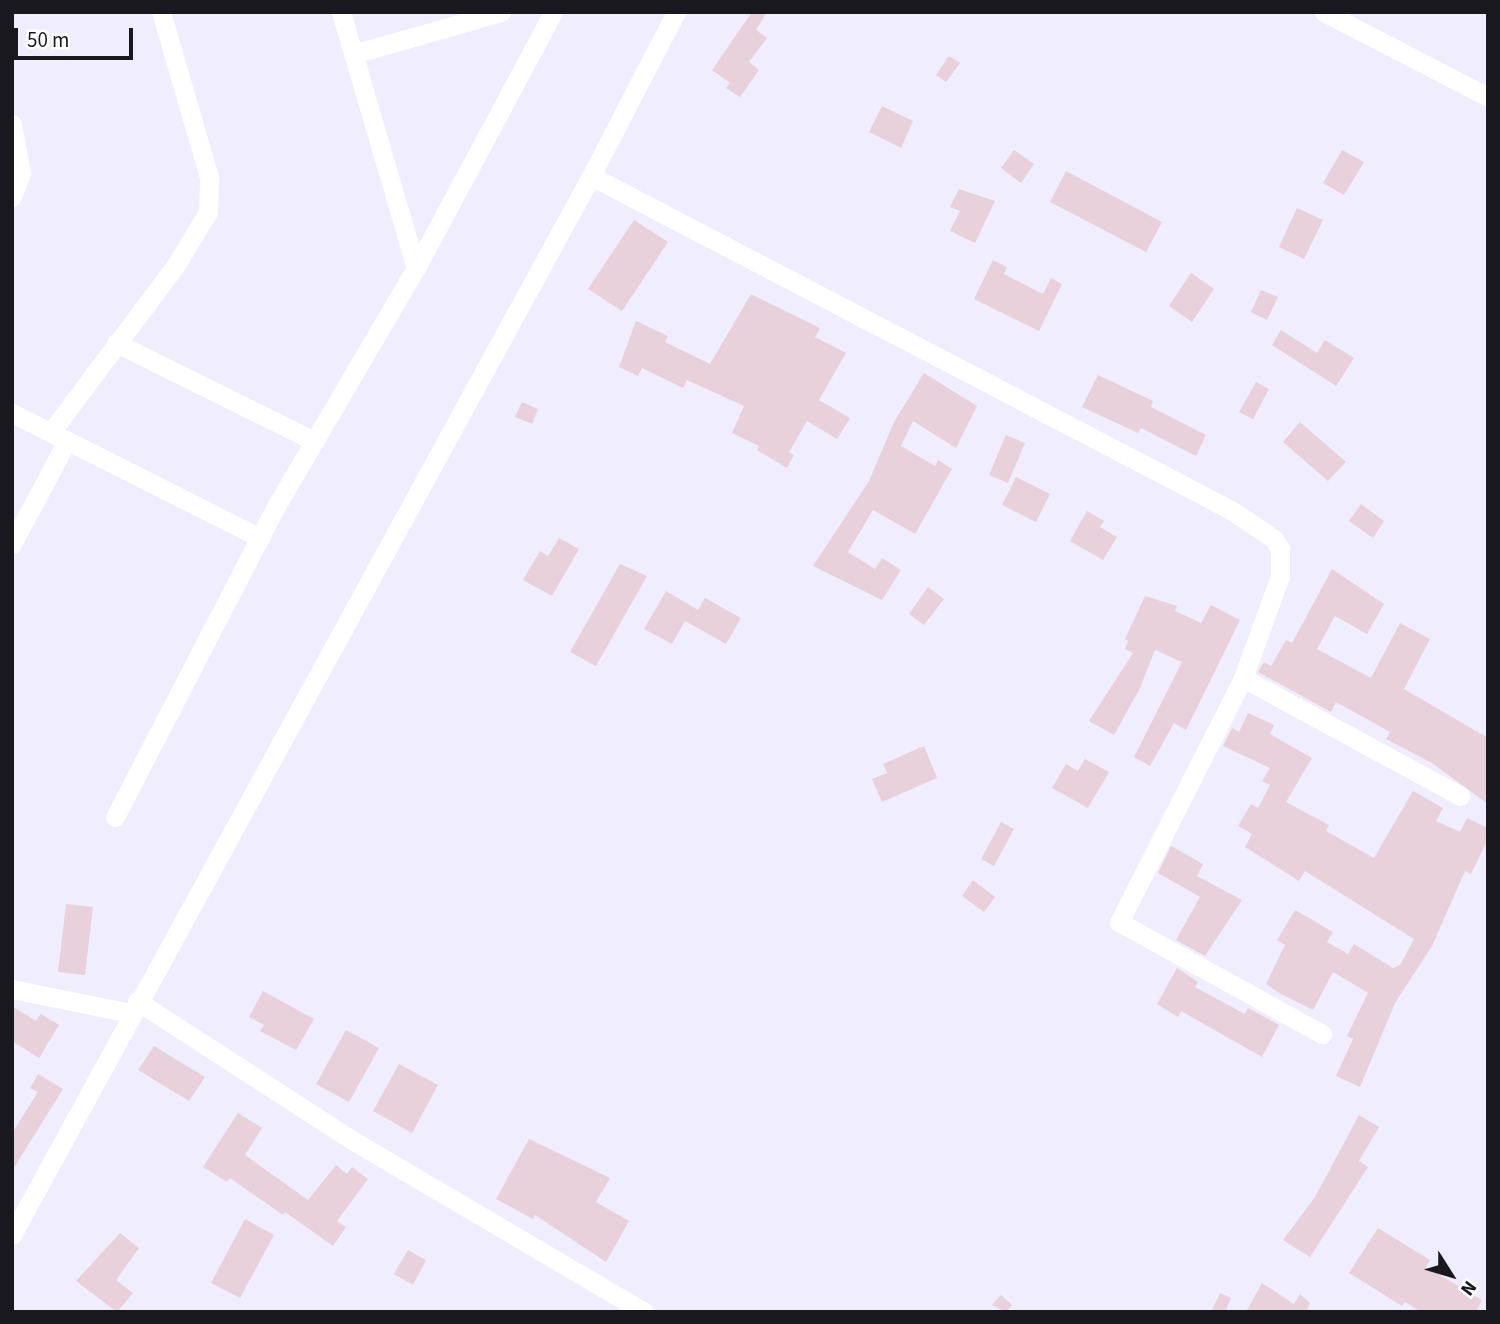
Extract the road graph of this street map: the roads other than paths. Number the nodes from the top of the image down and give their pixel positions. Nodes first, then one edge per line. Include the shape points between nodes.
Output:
1 (161, 12) edge
2 (341, 12) edge
3 (501, 12) edge
4 (554, 12) edge
5 (676, 12) edge
6 (1324, 12) edge
7 (353, 54) junction
8 (1488, 97) edge
9 (12, 124) edge
10 (591, 176) junction
11 (12, 197) edge
12 (416, 268) junction
13 (116, 343) junction
14 (12, 413) edge
15 (59, 436) junction
16 (314, 441) junction
17 (260, 538) junction
18 (12, 544) edge
19 (1243, 678) junction
20 (1460, 796) dead end
21 (115, 817) dead end
22 (12, 989) edge
23 (134, 1007) junction
24 (1322, 1034) dead end
25 (12, 1235) edge
26 (644, 1312) edge

1 - 13 street via 209,177 208,212 176,265
2 - 7 street
3 - 7 street
4 - 12 street
5 - 10 street
6 - 8 street
7 - 12 street
9 - 11 street via 21,173
10 - 19 street via 1231,510 1275,538 1280,549 1280,576
10 - 23 street
12 - 16 street
13 - 15 street
13 - 16 street
14 - 15 street
15 - 17 street
15 - 18 street
16 - 17 street
17 - 21 street
19 - 20 street
19 - 24 street via 1119,922
22 - 23 street
23 - 25 street
23 - 26 street

